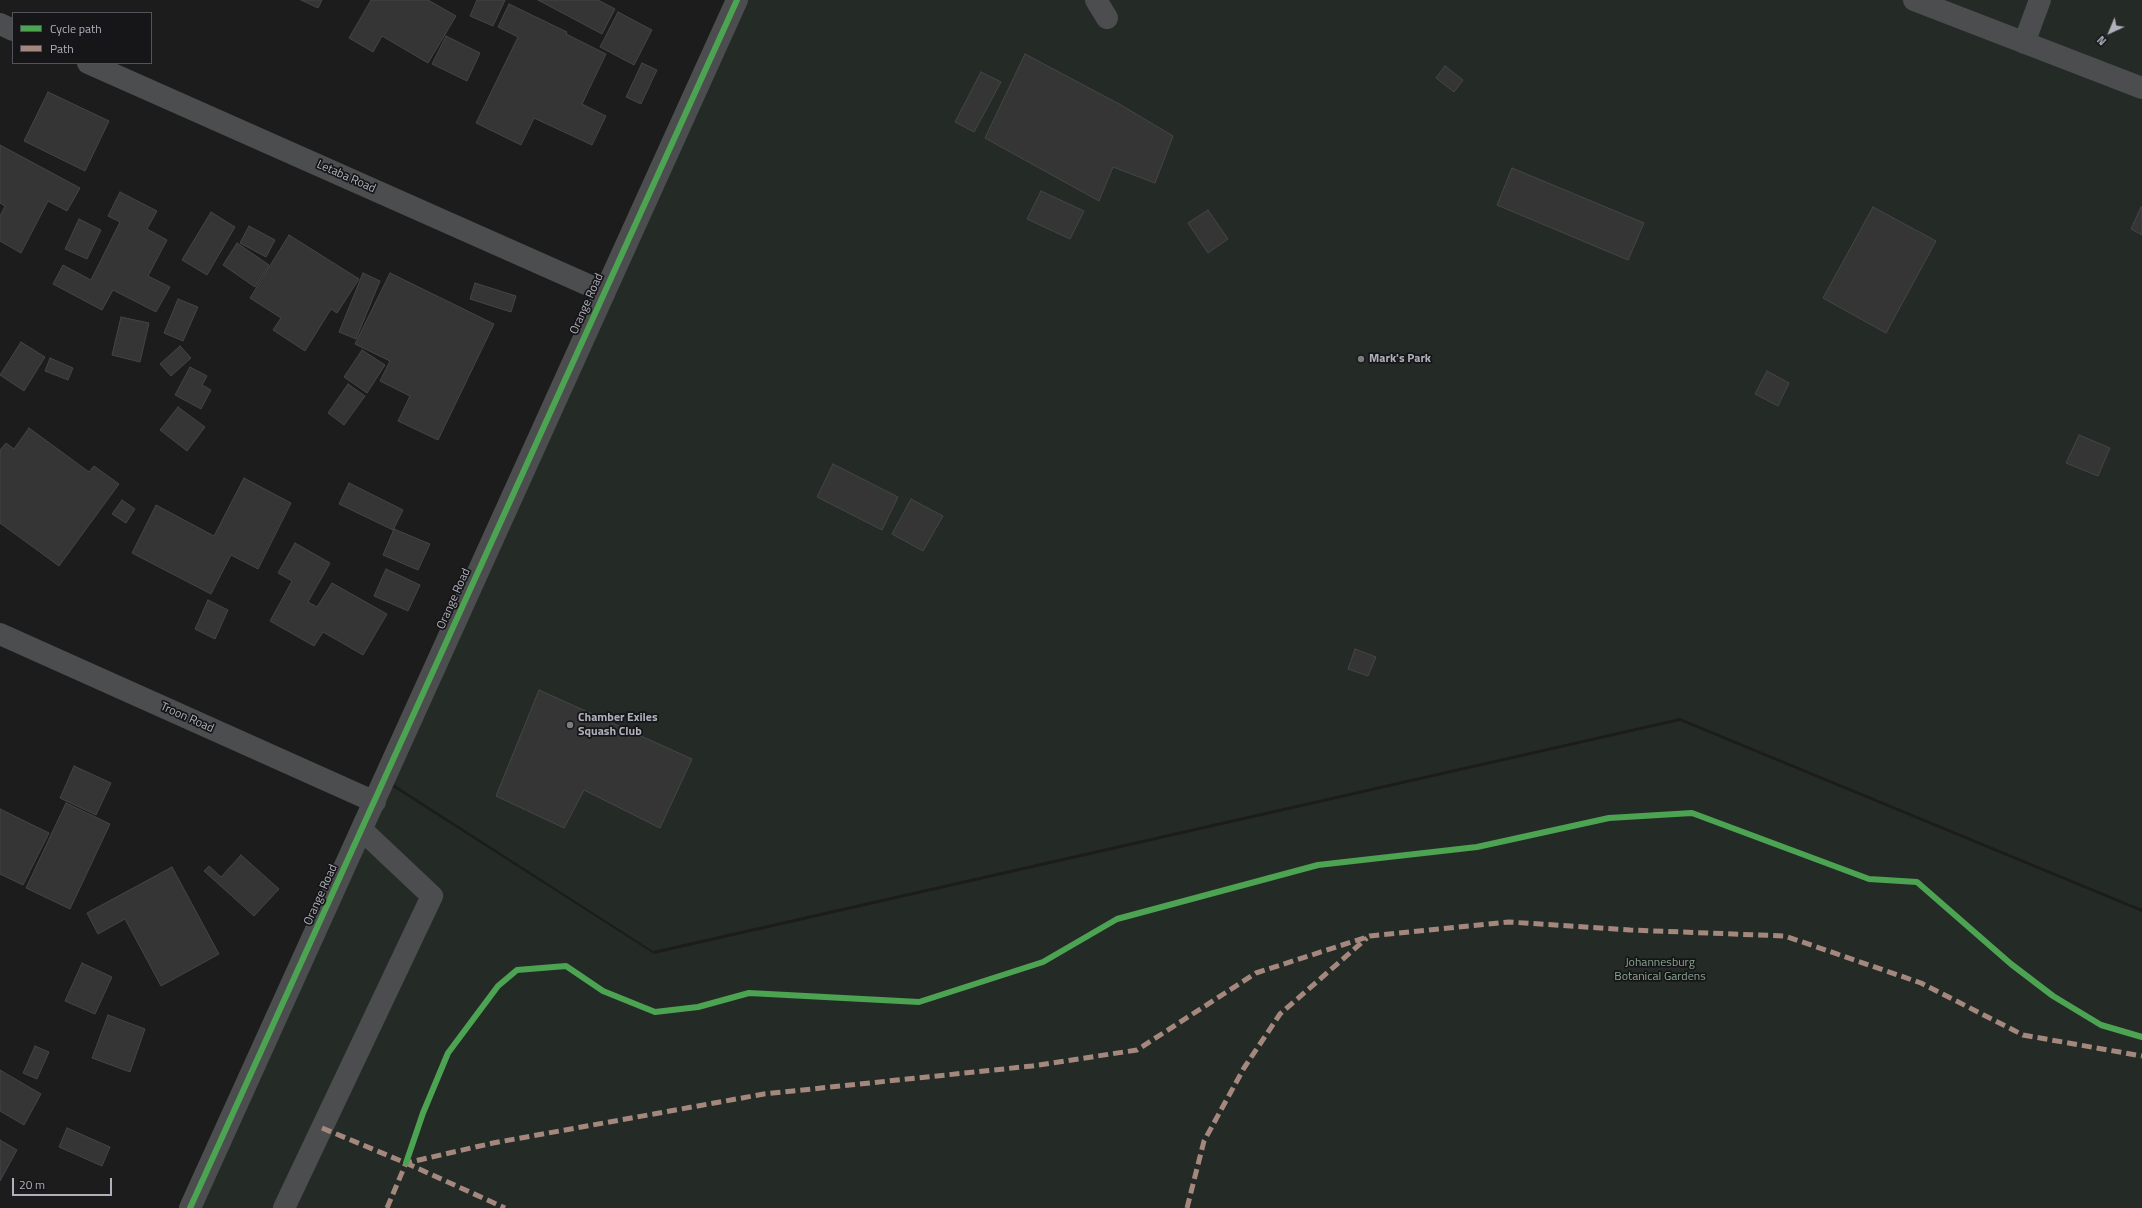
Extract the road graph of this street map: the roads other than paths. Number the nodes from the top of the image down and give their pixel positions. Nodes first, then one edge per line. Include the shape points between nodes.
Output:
1 (738, 0) edge
2 (1914, 0) edge
3 (2040, 0) edge
4 (0, 24) edge
5 (12, 30) edge
6 (2024, 43) junction
7 (90, 64) edge
8 (2142, 88) edge
9 (604, 292) junction
10 (0, 634) edge
11 (375, 802) junction
12 (362, 830) junction
13 (190, 1208) edge
14 (284, 1208) edge

1 - 9 street, Orange Road
2 - 6 street
3 - 6 street
4 - 5 street
6 - 8 street
7 - 9 street, Letaba Road
9 - 11 street, Orange Road
10 - 11 street, Troon Road
11 - 12 street, Orange Road
12 - 13 street, Orange Road
12 - 14 street via 432,896

